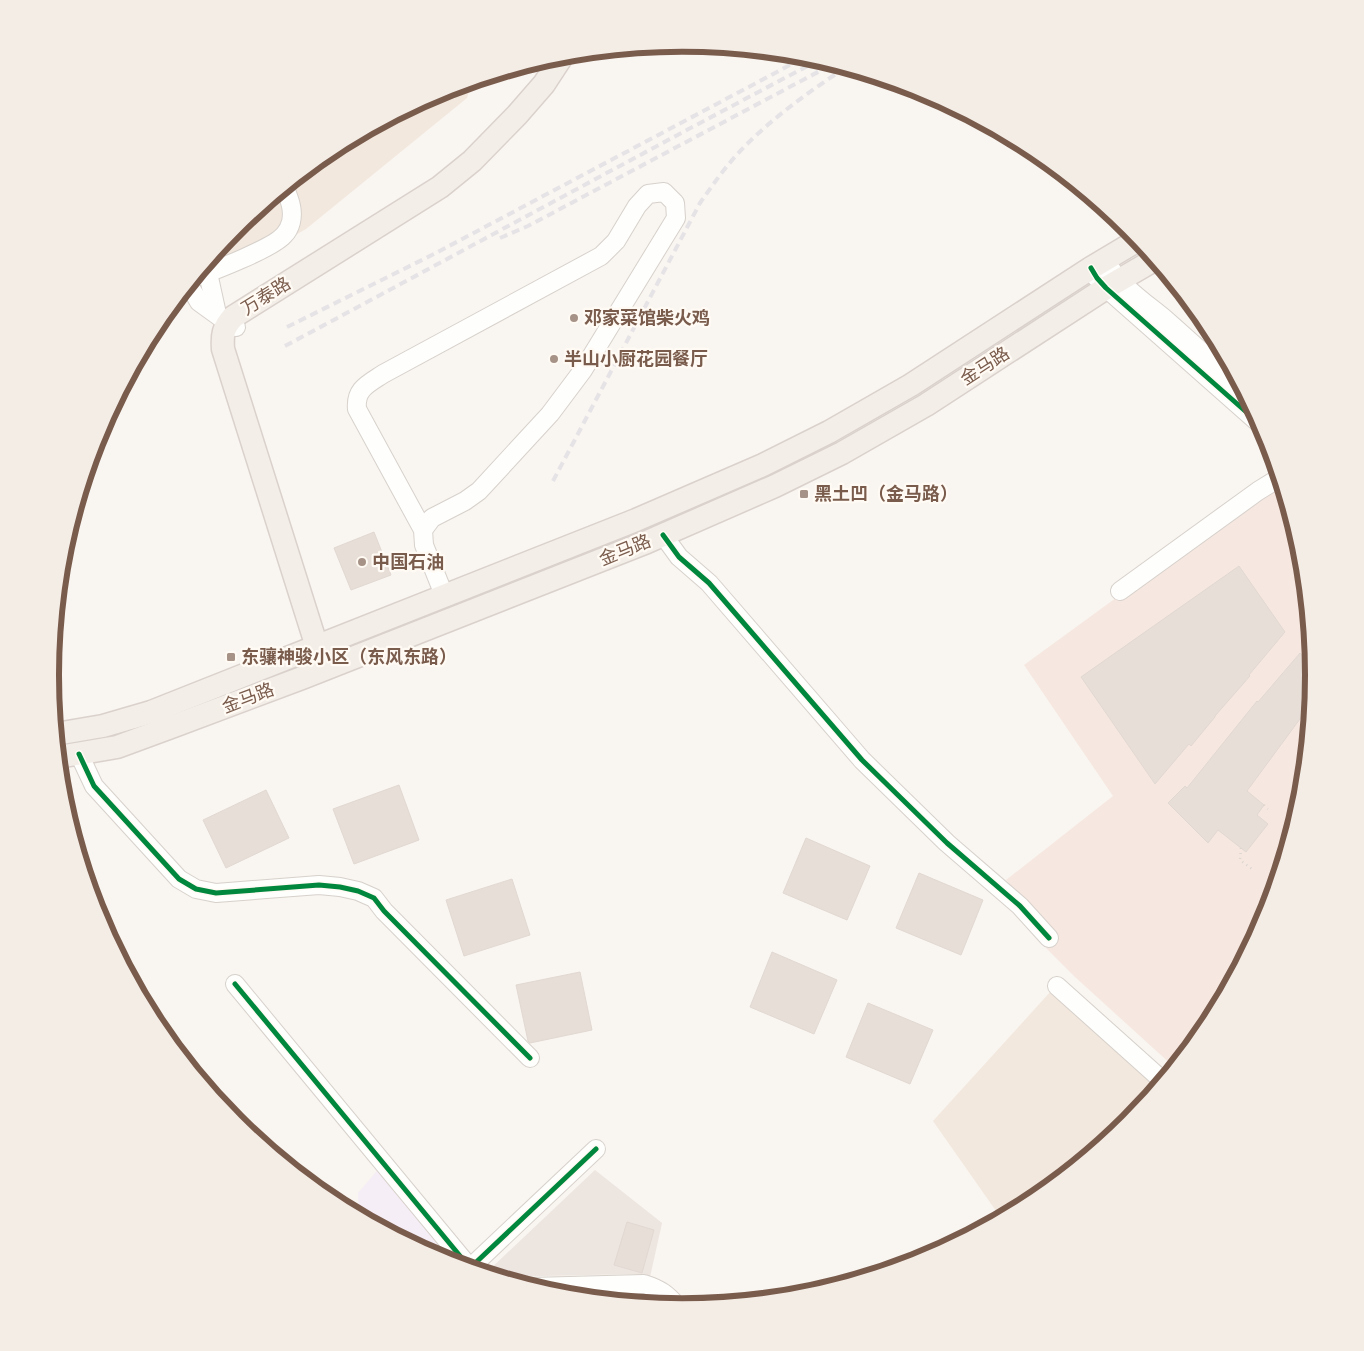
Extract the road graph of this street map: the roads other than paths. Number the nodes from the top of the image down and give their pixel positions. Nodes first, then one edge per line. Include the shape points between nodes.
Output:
1 (570, 63) edge
2 (557, 65) edge
3 (287, 194) edge
4 (1131, 244) edge
5 (1148, 263) edge
6 (1098, 264) junction
7 (208, 273) edge
8 (203, 278) edge
9 (1112, 284) junction
10 (192, 291) edge
11 (227, 322) junction
12 (1228, 375) edge
13 (1246, 411) edge
14 (1274, 481) edge
15 (422, 530) junction
16 (663, 535) junction
17 (1120, 591) dead end
18 (444, 595) junction
19 (323, 644) junction
20 (62, 733) edge
21 (68, 755) edge
22 (1048, 938) dead end
23 (235, 984) dead end
24 (1057, 986) dead end
25 (530, 1058) dead end
26 (1158, 1076) edge
27 (596, 1149) dead end
28 (461, 1257) edge
29 (476, 1263) edge
30 (557, 1286) edge
31 (671, 1298) edge

1 - 11 main road, 万泰路 via 525,122 479,168 446,195
2 - 11 main road, 万泰路 via 518,116 440,187
3 - 7 street via 292,208 291,223 284,236
4 - 6 main road, 金马路
5 - 9 main road, 金马路
6 - 9 street via 1097,278
6 - 18 main road, 金马路 via 911,385 821,436 636,520
8 - 11 street
9 - 12 street via 1166,320
9 - 13 street
9 - 16 main road, 金马路 via 926,405 842,453
10 - 11 street via 199,302
11 - 19 main road, 万泰路
14 - 17 street
15 - 15 street via 432,518 479,491 550,414 583,370 676,218 675,203 664,192 648,194 616,241 601,256 363,387 358,394 357,410
15 - 18 street via 424,545
16 - 21 main road, 金马路 via 174,726 117,747
16 - 22 street via 679,558 709,584 862,760 947,843 1020,906
18 - 19 main road, 金马路
19 - 20 main road, 金马路 via 151,712 103,726
21 - 25 street via 180,879 196,889 216,893 319,885 358,891 374,898
23 - 28 street
24 - 26 street
27 - 29 street
30 - 31 street via 644,1284

